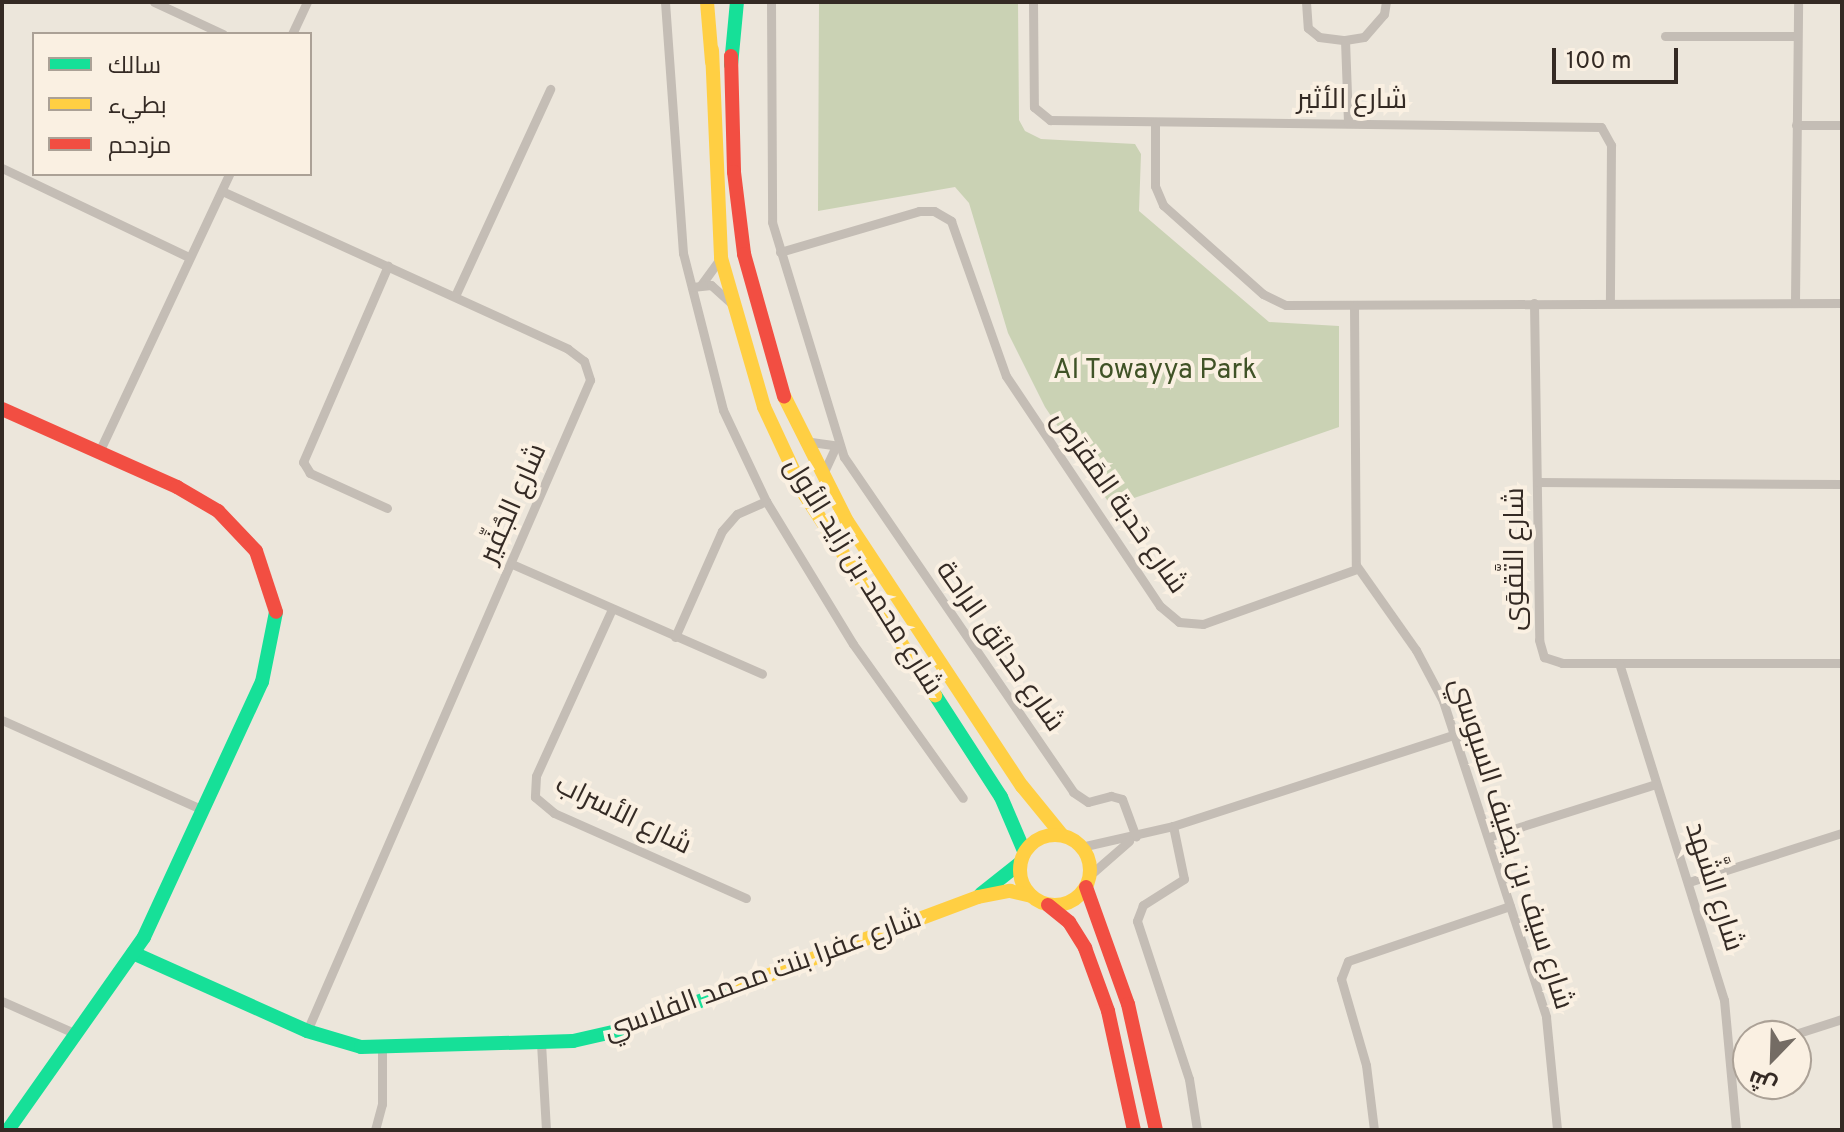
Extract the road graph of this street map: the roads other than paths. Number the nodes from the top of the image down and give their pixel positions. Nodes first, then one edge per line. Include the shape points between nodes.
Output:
1 (154, 2) edge
2 (307, 2) edge
3 (665, 2) edge
4 (710, 2) edge
5 (729, 2) edge
6 (737, 2) edge
7 (771, 2) edge
8 (1033, 2) edge
9 (1306, 2) edge
10 (1386, 2) edge
11 (1798, 2) edge
12 (219, 32) edge
13 (293, 32) edge
14 (1665, 36) dead end
15 (1797, 36) junction
16 (1345, 40) junction
17 (731, 65) junction
18 (550, 89) dead end
19 (1155, 122) junction
20 (1348, 123) junction
21 (1796, 125) junction
22 (1842, 125) edge
23 (2, 168) edge
24 (228, 176) edge
25 (222, 191) junction
26 (780, 252) junction
27 (189, 257) junction
28 (721, 258) junction
29 (388, 266) junction
30 (697, 286) junction
31 (455, 296) junction
32 (1795, 302) junction
33 (1534, 303) junction
34 (1610, 303) junction
35 (1842, 303) edge
36 (732, 304) junction
37 (1354, 306) junction
38 (2, 409) edge
39 (801, 439) junction
40 (837, 447) junction
41 (99, 452) junction
42 (822, 480) junction
43 (1538, 482) junction
44 (1842, 484) edge
45 (766, 501) junction
46 (387, 508) dead end
47 (512, 564) junction
48 (1357, 569) junction
49 (612, 609) junction
50 (675, 637) junction
51 (1619, 663) junction
52 (1842, 663) edge
53 (762, 674) dead end
54 (2, 720) edge
55 (1453, 735) junction
56 (1656, 784) junction
57 (963, 798) dead end
58 (203, 810) junction
59 (1173, 826) junction
60 (1842, 833) edge
61 (1062, 835) junction
62 (1136, 837) junction
63 (1488, 837) junction
64 (1081, 847) junction
65 (1022, 857) junction
66 (1088, 881) junction
67 (1689, 882) junction
68 (1031, 896) junction
69 (978, 897) junction
70 (746, 898) dead end
71 (1048, 905) junction
72 (1510, 906) junction
73 (133, 953) junction
74 (2, 1001) edge
75 (1842, 1019) edge
76 (1812, 1029) edge
77 (307, 1031) junction
78 (76, 1034) junction
79 (541, 1043) junction
80 (382, 1050) junction
81 (1732, 1054) edge
82 (1734, 1100) edge
83 (8, 1130) edge
84 (375, 1130) edge
85 (546, 1130) edge
86 (1134, 1130) edge
87 (1156, 1130) edge
88 (1197, 1130) edge
89 (1374, 1130) edge
90 (1557, 1130) edge
91 (1736, 1130) edge

1 - 12 street
2 - 13 street
3 - 30 street via 683,253
4 - 28 main road, شارع محمد بن زايد الأول
5 - 17 main road, شارع محمد بن زايد الأول
6 - 17 main road
7 - 26 street, شارع حدائق الراحة via 771,200
8 - 19 street, شارع الأثير via 1033,97 1040,115
9 - 16 street via 1308,28 1319,37
10 - 16 street via 1384,14 1364,37
11 - 15 street
14 - 15 street
15 - 21 street
16 - 20 street
17 - 39 main road, شارع محمد بن زايد الأول via 734,172 744,254 764,339
18 - 31 street
19 - 20 street, شارع الأثير
19 - 37 street via 1155,186 1163,205 1270,298 1299,306
20 - 34 street, شارع الأثير via 1601,127 1611,145
21 - 22 street
21 - 32 street
23 - 27 street
24 - 25 street
25 - 27 street
25 - 29 street, شارع الجُفِّير
26 - 40 street, شارع حدائق الراحة
26 - 48 street, شارع حَدبة المَفرَص via 919,211 930,210 951,221 1006,376 1160,606 1179,622 1203,624
27 - 41 street
28 - 30 street
28 - 36 main road, شارع محمد بن زايد الأول
29 - 31 street, شارع الجُفِّير
29 - 46 street via 303,462 310,473
30 - 36 street via 717,289
30 - 45 street via 723,410
31 - 47 street, شارع الجُفِّير via 568,349 588,370 587,391
32 - 34 street
32 - 35 street
33 - 34 street
33 - 37 street
33 - 43 street, شارع التَّقوَى
36 - 65 main road, شارع محمد بن زايد الأول via 764,407 805,495 1001,797
37 - 48 street
38 - 41 main road
39 - 40 street
39 - 42 main road, شارع محمد بن زايد الأول
40 - 42 street
40 - 62 street, شارع حدائق الراحة via 1073,792 1088,802 1122,799
41 - 58 main road via 218,511 256,551 275,597 278,619 271,659
42 - 61 main road, شارع محمد بن زايد الأول via 1022,786
43 - 44 street
43 - 51 street, شارع التَّقوَى via 1539,649 1552,662
45 - 50 street via 737,514 722,531
45 - 57 street via 853,644
47 - 49 street
47 - 77 street, شارع الجُفِّير
48 - 55 street, شارع سيف بن يضيف السبوسي via 1433,679
49 - 50 street
49 - 70 street, شارع الأسراب via 536,776 535,797 554,813
50 - 53 street
51 - 52 street, شارع التَّقوَى
51 - 56 street, شارع الشَّهد
54 - 58 street
55 - 59 street
55 - 63 street, شارع سيف بن يضيف السبوسي
56 - 63 street
56 - 67 street, شارع الشَّهد
58 - 73 main road
59 - 62 street
59 - 88 street via 1184,879 1143,905 1137,921 1189,1079
60 - 67 street
61 - 64 main road
61 - 65 main road via 1041,837
62 - 64 street
62 - 66 street
63 - 72 street, شارع سيف بن يضيف السبوسي
64 - 66 main road
65 - 68 main road via 1019,875
65 - 69 main road, شارع عفرا بنت محمد الفلاسي
66 - 71 main road via 1070,902
66 - 87 main road via 1128,1004
67 - 81 street, شارع الشَّهد via 1724,1000
68 - 69 main road, شارع عفرا بنت محمد الفلاسي via 1010,891
68 - 71 main road
69 - 79 main road, شارع عفرا بنت محمد الفلاسي via 626,1029
71 - 86 main road via 1069,922 1085,948 1108,1011
72 - 89 street via 1348,961 1341,979 1366,1065
72 - 90 street, شارع سيف بن يضيف السبوسي via 1546,1017
73 - 77 main road, شارع عفرا بنت محمد الفلاسي
73 - 78 main road
74 - 78 street
75 - 76 street
77 - 80 main road, شارع عفرا بنت محمد الفلاسي
78 - 83 main road
79 - 80 main road, شارع عفرا بنت محمد الفلاسي
79 - 85 street
80 - 84 street via 382,1111
82 - 91 street, شارع الشَّهد

